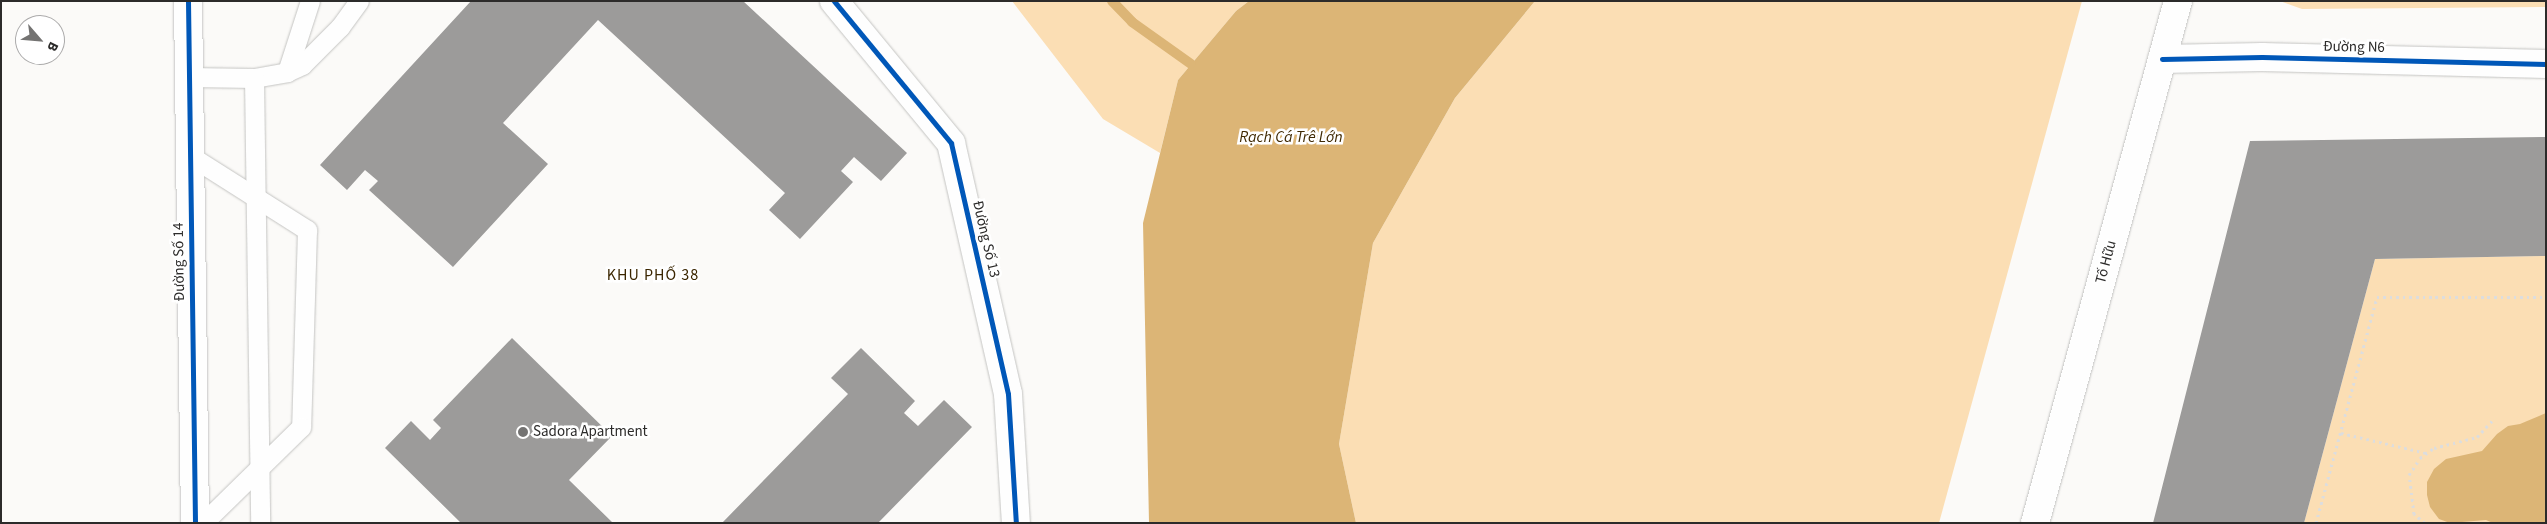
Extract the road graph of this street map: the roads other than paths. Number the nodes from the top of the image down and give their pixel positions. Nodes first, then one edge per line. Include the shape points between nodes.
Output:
1 (188, 1) edge
2 (310, 1) edge
3 (359, 1) edge
4 (834, 1) edge
5 (2178, 1) edge
6 (2162, 59) junction
7 (2546, 64) edge
8 (287, 72) junction
9 (189, 77) junction
10 (254, 78) junction
11 (189, 155) junction
12 (256, 197) junction
13 (259, 468) junction
14 (195, 523) edge
15 (203, 523) edge
16 (260, 523) edge
17 (1016, 523) edge
18 (2035, 523) edge

1 - 9 street, Đường Số 14
2 - 8 lane
3 - 8 lane via 340,27 302,65
4 - 17 street, Đường Số 13 via 951,143 1008,394
5 - 6 street, Tố Hữu
6 - 7 street, Đường N6 via 2262,57
6 - 18 street, Tố Hữu
8 - 10 lane
9 - 10 lane
9 - 11 street, Đường Số 14
10 - 12 lane
11 - 12 lane
11 - 14 street, Đường Số 14
12 - 13 lane
12 - 13 lane via 307,230 301,427
13 - 15 lane
13 - 16 lane

